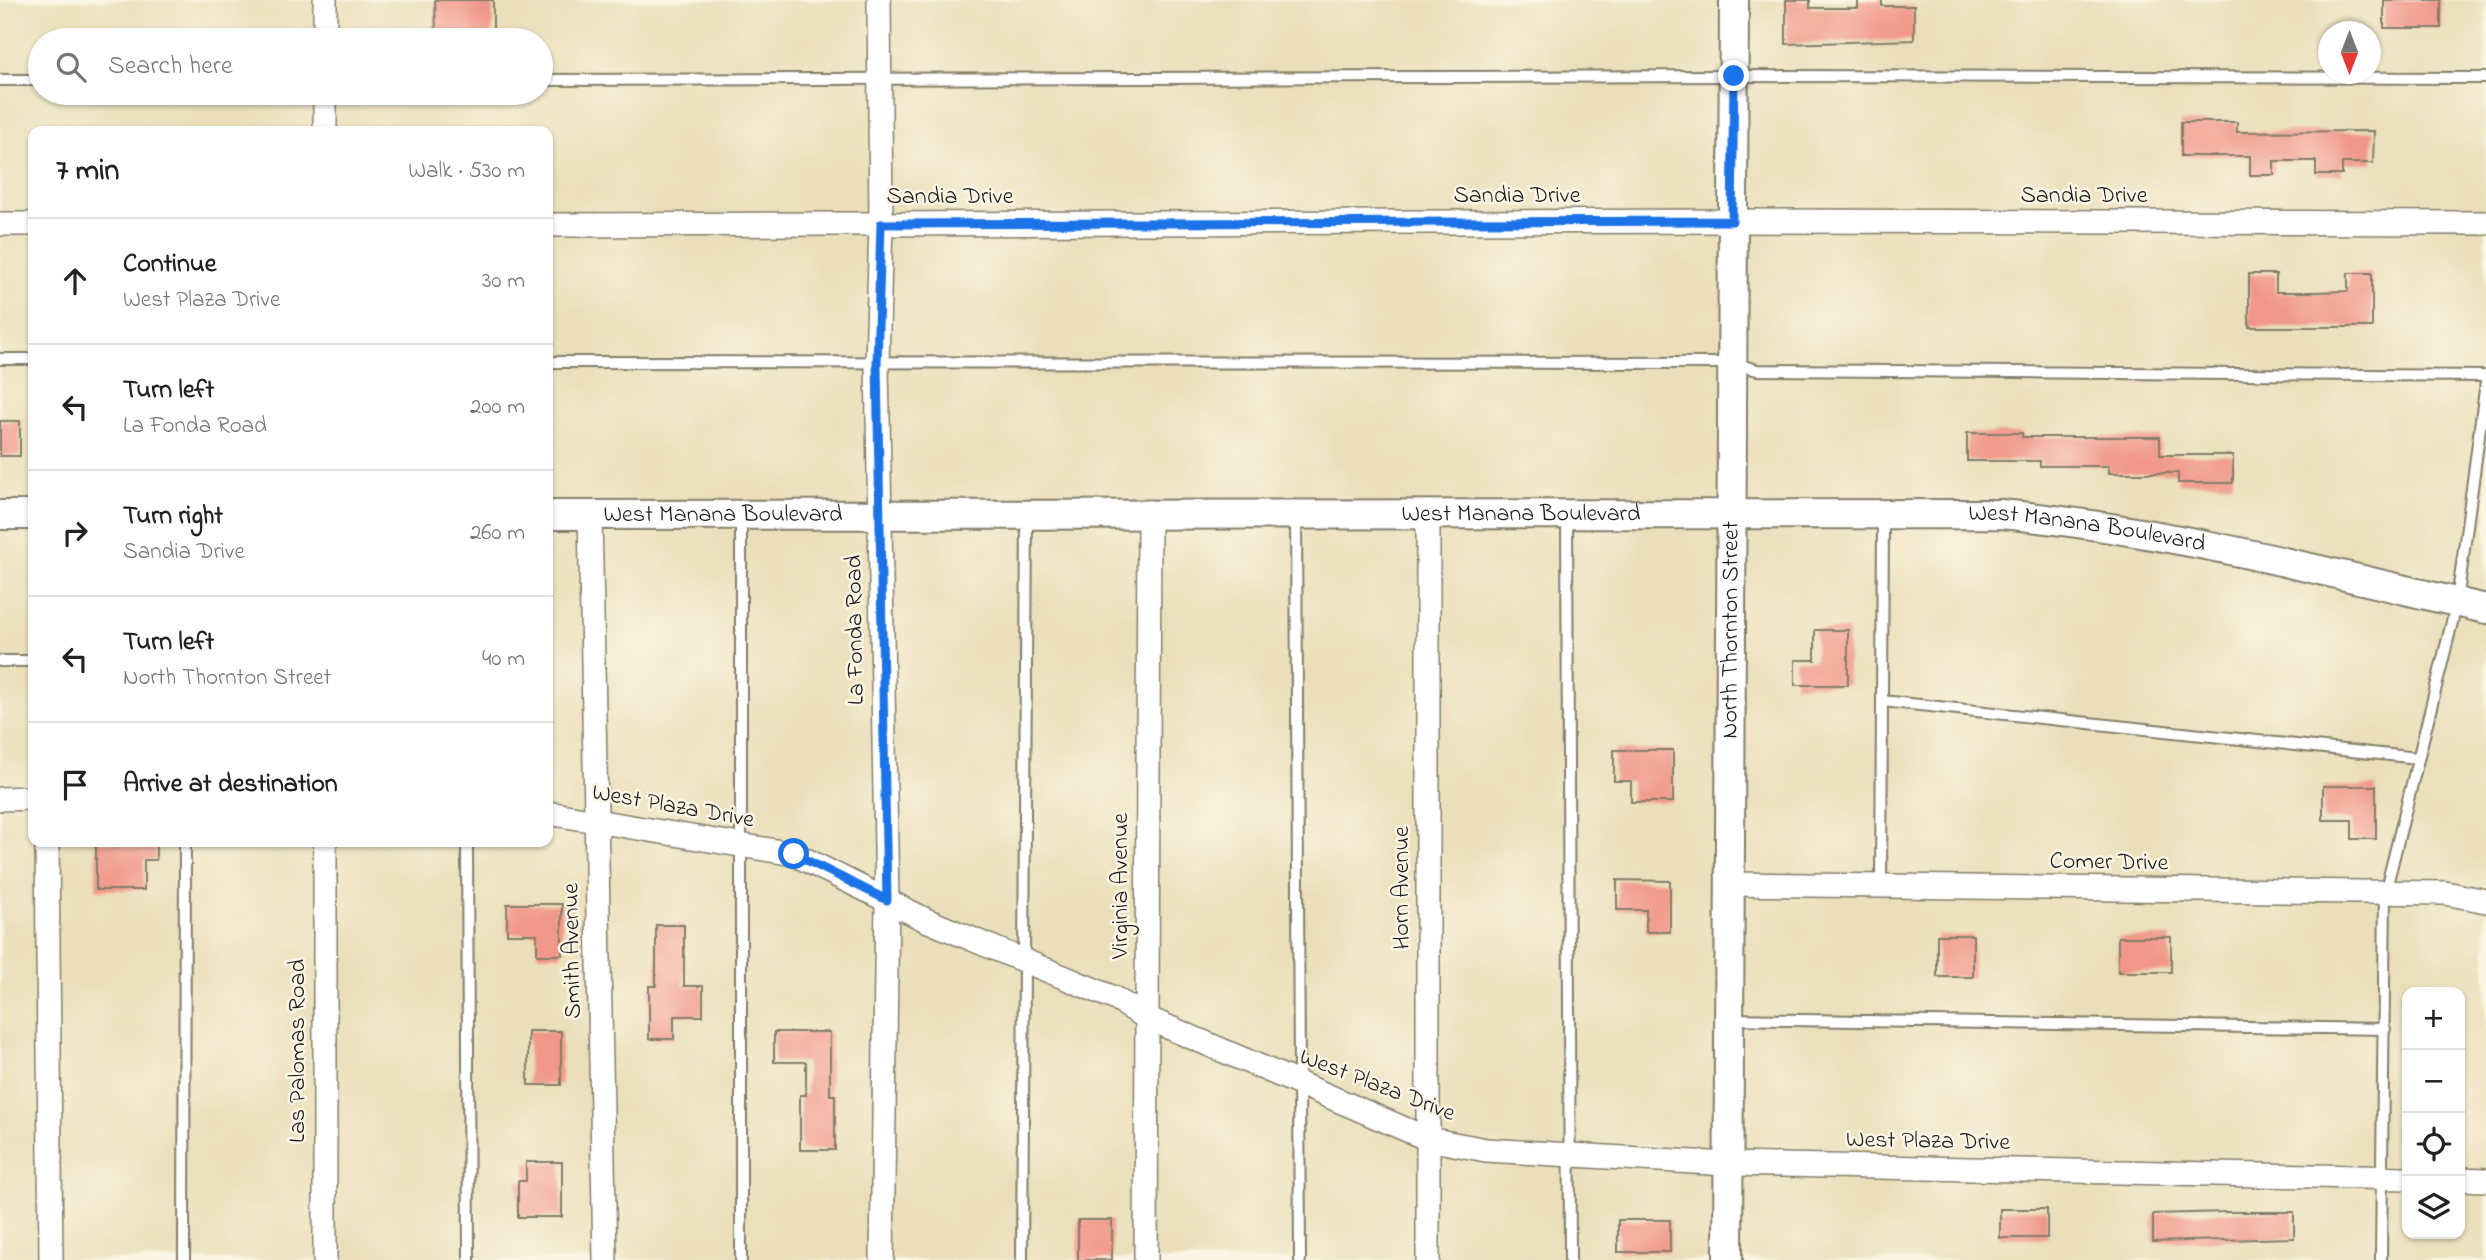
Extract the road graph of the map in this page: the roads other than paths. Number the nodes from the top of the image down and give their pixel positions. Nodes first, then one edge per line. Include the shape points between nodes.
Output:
1 (325, 0) edge
2 (879, 0) edge
3 (1734, 0) edge
4 (325, 28) edge
5 (1734, 76) junction
6 (2486, 78) edge
7 (878, 79) junction
8 (0, 80) edge
9 (28, 80) edge
10 (553, 80) edge
11 (325, 105) edge
12 (325, 126) edge
13 (1732, 221) junction
14 (2486, 223) edge
15 (0, 224) edge
16 (28, 224) edge
17 (881, 224) junction
18 (553, 225) edge
19 (0, 359) edge
20 (28, 359) edge
21 (553, 362) edge
22 (1733, 363) junction
23 (877, 364) junction
24 (2486, 376) edge
25 (2486, 382) edge
26 (1149, 512) junction
27 (1027, 513) junction
28 (1733, 513) junction
29 (1883, 513) junction
30 (741, 514) junction
31 (880, 514) junction
32 (0, 515) edge
33 (28, 515) edge
34 (553, 515) edge
35 (590, 515) junction
36 (1296, 515) junction
37 (1567, 515) junction
38 (1428, 516) junction
39 (2457, 602) junction
40 (2486, 609) edge
41 (0, 661) edge
42 (28, 661) edge
43 (1882, 701) junction
44 (2418, 758) junction
45 (28, 797) edge
46 (0, 799) edge
47 (553, 814) edge
48 (596, 821) junction
49 (740, 845) junction
50 (47, 847) edge
51 (185, 847) edge
52 (325, 847) edge
53 (467, 847) edge
54 (1730, 884) junction
55 (1881, 886) junction
56 (2385, 893) junction
57 (887, 900) junction
58 (2486, 901) edge
59 (1024, 961) junction
60 (1147, 1018) junction
61 (1729, 1019) junction
62 (2385, 1029) junction
63 (1301, 1086) junction
64 (1428, 1139) junction
65 (1571, 1155) junction
66 (1728, 1164) junction
67 (2381, 1178) junction
68 (2402, 1178) edge
69 (2465, 1180) edge
70 (2486, 1180) edge
71 (51, 1260) edge
72 (184, 1260) edge
73 (325, 1260) edge
74 (469, 1260) edge
75 (605, 1260) edge
76 (741, 1260) edge
77 (882, 1260) edge
78 (1023, 1260) edge
79 (1146, 1260) edge
80 (1300, 1260) edge
81 (1428, 1260) edge
82 (1570, 1260) edge
83 (1728, 1260) edge
84 (2381, 1260) edge

1 - 4 street
2 - 7 street, La Fonda Road
3 - 5 street, North Thornton Street
5 - 6 lane
5 - 7 lane
5 - 13 street, North Thornton Street
7 - 10 lane
7 - 17 street, La Fonda Road
8 - 9 lane
11 - 12 street
13 - 14 street, Sandia Drive
13 - 17 street, Sandia Drive
13 - 22 street, North Thornton Street
15 - 16 street
17 - 18 street, Sandia Drive
17 - 23 street, La Fonda Road
19 - 20 lane
21 - 23 lane
22 - 23 lane
22 - 24 lane via 1757,370
22 - 28 street, North Thornton Street
23 - 31 street, La Fonda Road
25 - 39 lane
26 - 27 street, West Manana Boulevard
26 - 36 street, West Manana Boulevard
26 - 60 street, Virginia Avenue
27 - 31 street, West Manana Boulevard
27 - 59 lane
28 - 29 street, West Manana Boulevard
28 - 37 street, West Manana Boulevard
28 - 54 street, North Thornton Street
29 - 39 street, West Manana Boulevard via 2072,520
29 - 43 lane
30 - 31 street, West Manana Boulevard
30 - 35 street, West Manana Boulevard
30 - 49 lane
31 - 57 street, La Fonda Road
32 - 33 street
34 - 35 street, West Manana Boulevard
35 - 48 street, Smith Avenue
36 - 38 street, West Manana Boulevard
36 - 63 lane
37 - 38 street, West Manana Boulevard
37 - 65 lane
38 - 64 street, Horn Avenue
39 - 40 street, West Manana Boulevard
39 - 44 lane
41 - 42 lane
43 - 44 lane
43 - 55 lane
44 - 56 lane
45 - 46 street
47 - 48 street, West Plaza Drive
48 - 49 street, West Plaza Drive
48 - 75 street, Smith Avenue
49 - 57 street, West Plaza Drive via 794,854
49 - 76 lane
50 - 71 street
51 - 72 lane
52 - 73 street, Las Palomas Road
53 - 74 lane
54 - 55 street, Comer Drive
54 - 61 street, North Thornton Street
55 - 56 street, Comer Drive
56 - 58 street, Comer Drive via 2445,893
56 - 62 lane
57 - 59 street, West Plaza Drive
57 - 77 street, La Fonda Road
59 - 60 street, West Plaza Drive via 1114,998
59 - 78 lane
60 - 63 street, West Plaza Drive
60 - 79 street, Virginia Avenue
61 - 62 lane
61 - 66 street, North Thornton Street
62 - 67 lane
63 - 64 street, West Plaza Drive
63 - 80 lane
64 - 65 street, West Plaza Drive via 1486,1150
64 - 81 street, Horn Avenue
65 - 66 street, West Plaza Drive
65 - 82 lane
66 - 67 street, West Plaza Drive
66 - 83 street, North Thornton Street
67 - 68 street, West Plaza Drive
67 - 84 lane
69 - 70 street

